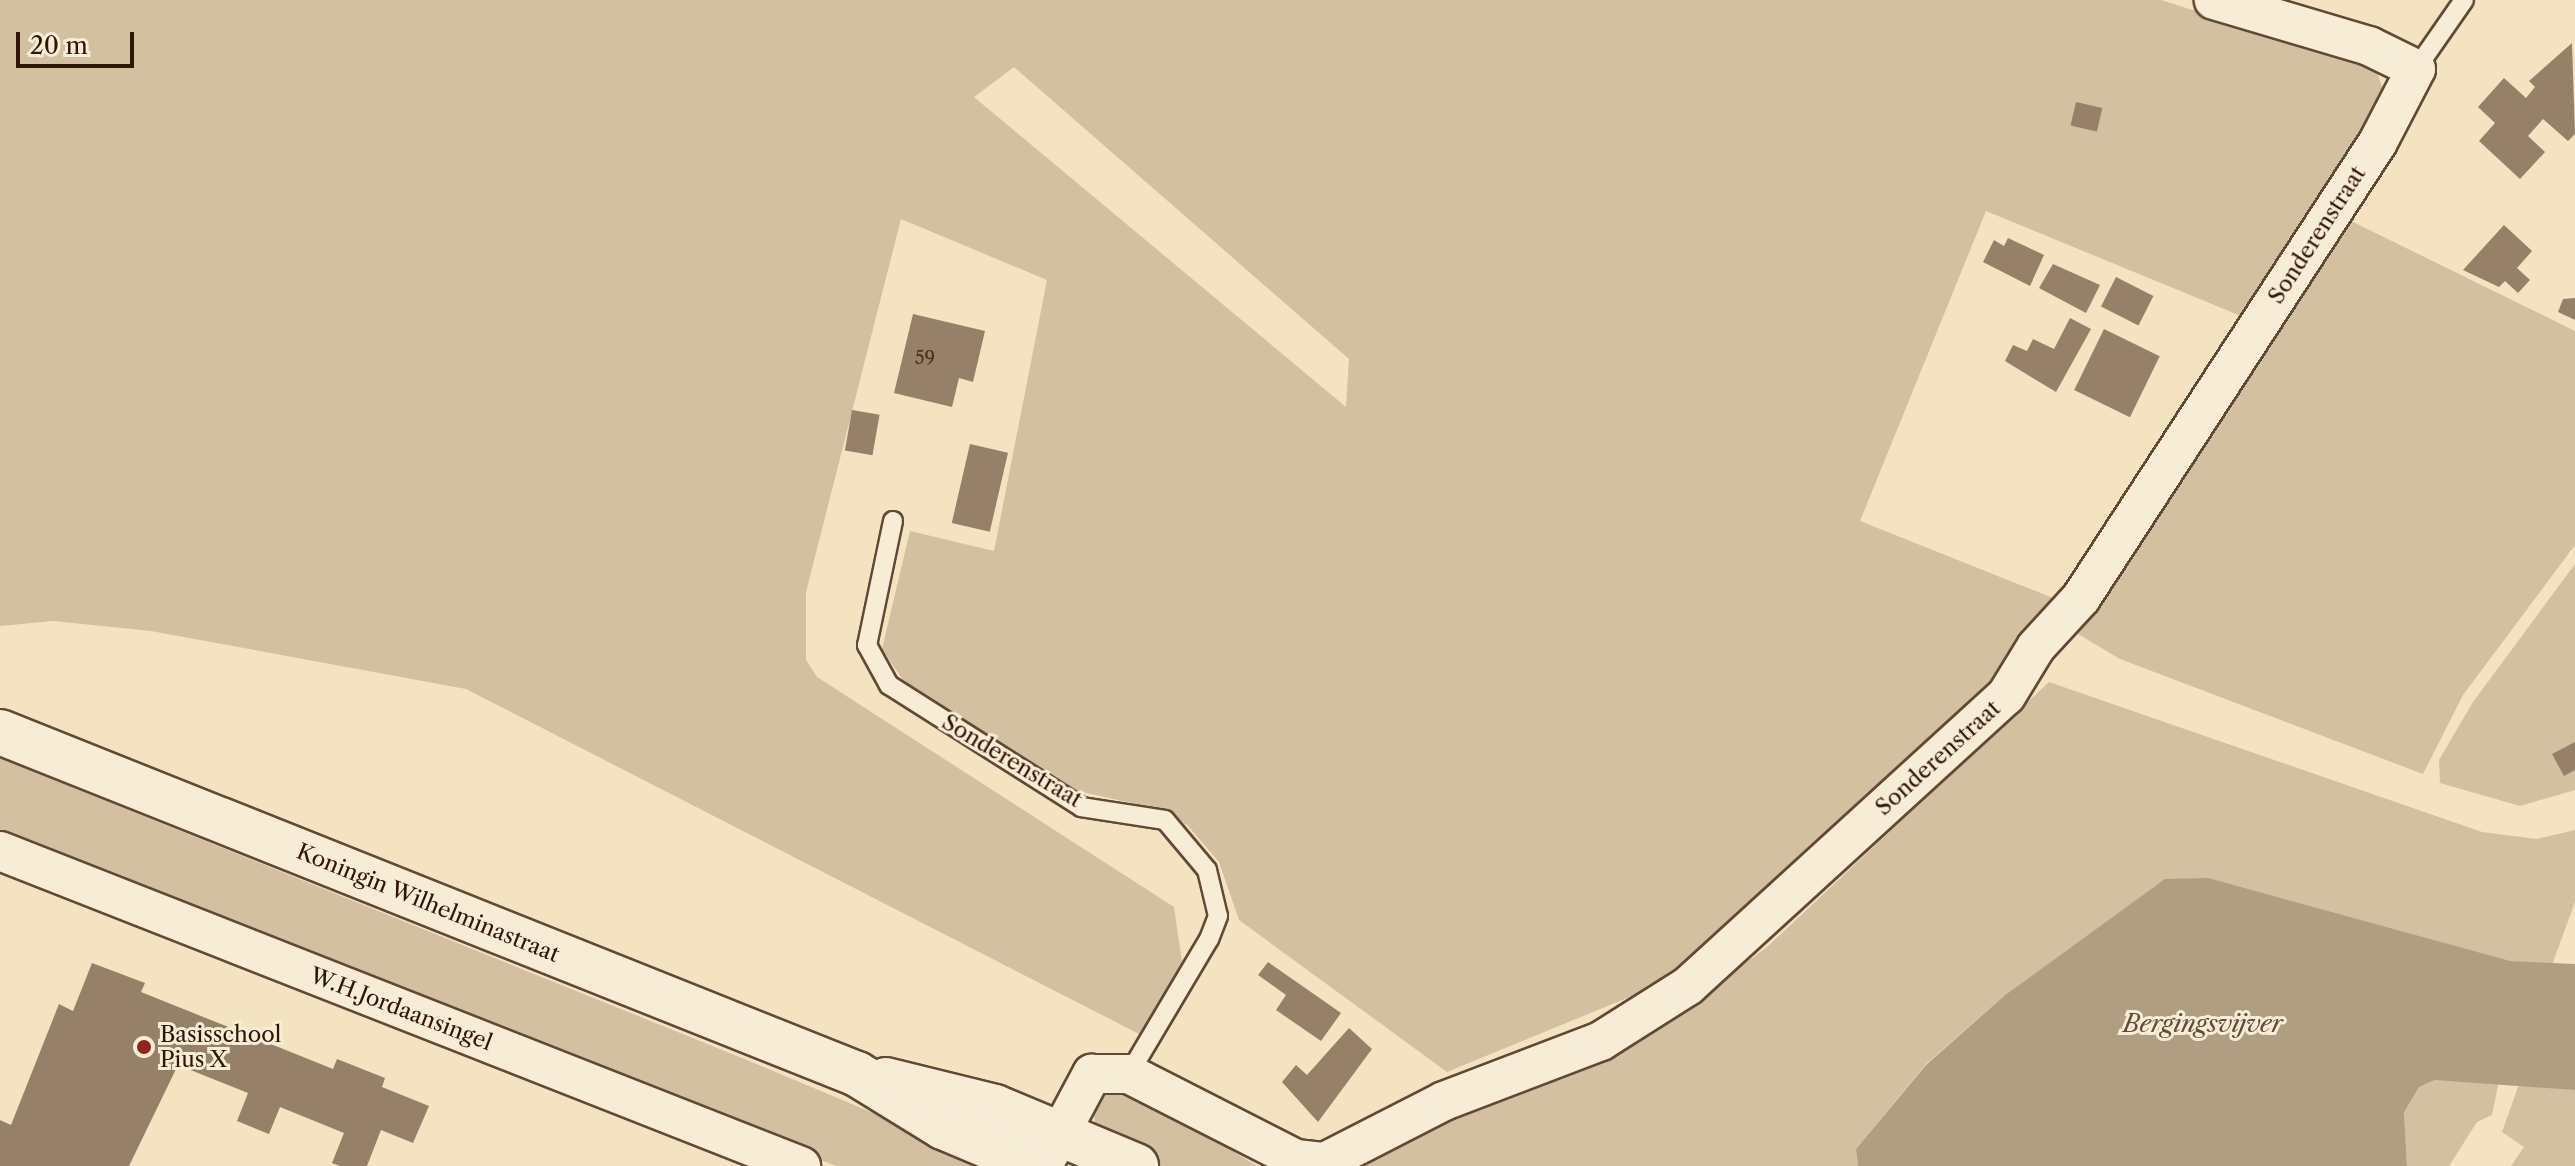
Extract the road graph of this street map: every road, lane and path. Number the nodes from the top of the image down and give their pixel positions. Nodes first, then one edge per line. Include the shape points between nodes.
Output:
1 (2214, 0) edge
2 (2464, 0) edge
3 (2416, 69) junction
4 (893, 521) dead end
5 (0, 732) edge
6 (0, 851) edge
7 (1129, 1074) junction
8 (1046, 1155) edge
9 (801, 1166) edge
10 (1136, 1166) edge

1 - 3 street via 2369,46
2 - 3 lane
3 - 7 street, Sonderenstraat via 2378,142 2098,571 2006,696 1688,986 1601,1041 1444,1101 1325,1162 1296,1159
4 - 7 lane, Sonderenstraat via 867,645 889,685 1081,807 1165,820 1207,870 1213,927 1197,967
5 - 8 main road, Koningin Wilhelminastraat via 857,1074 949,1092
6 - 9 street, W.H.Jordaansingel
7 - 8 street via 1092,1074
8 - 10 main road, Koningin Wilhelminastraat

